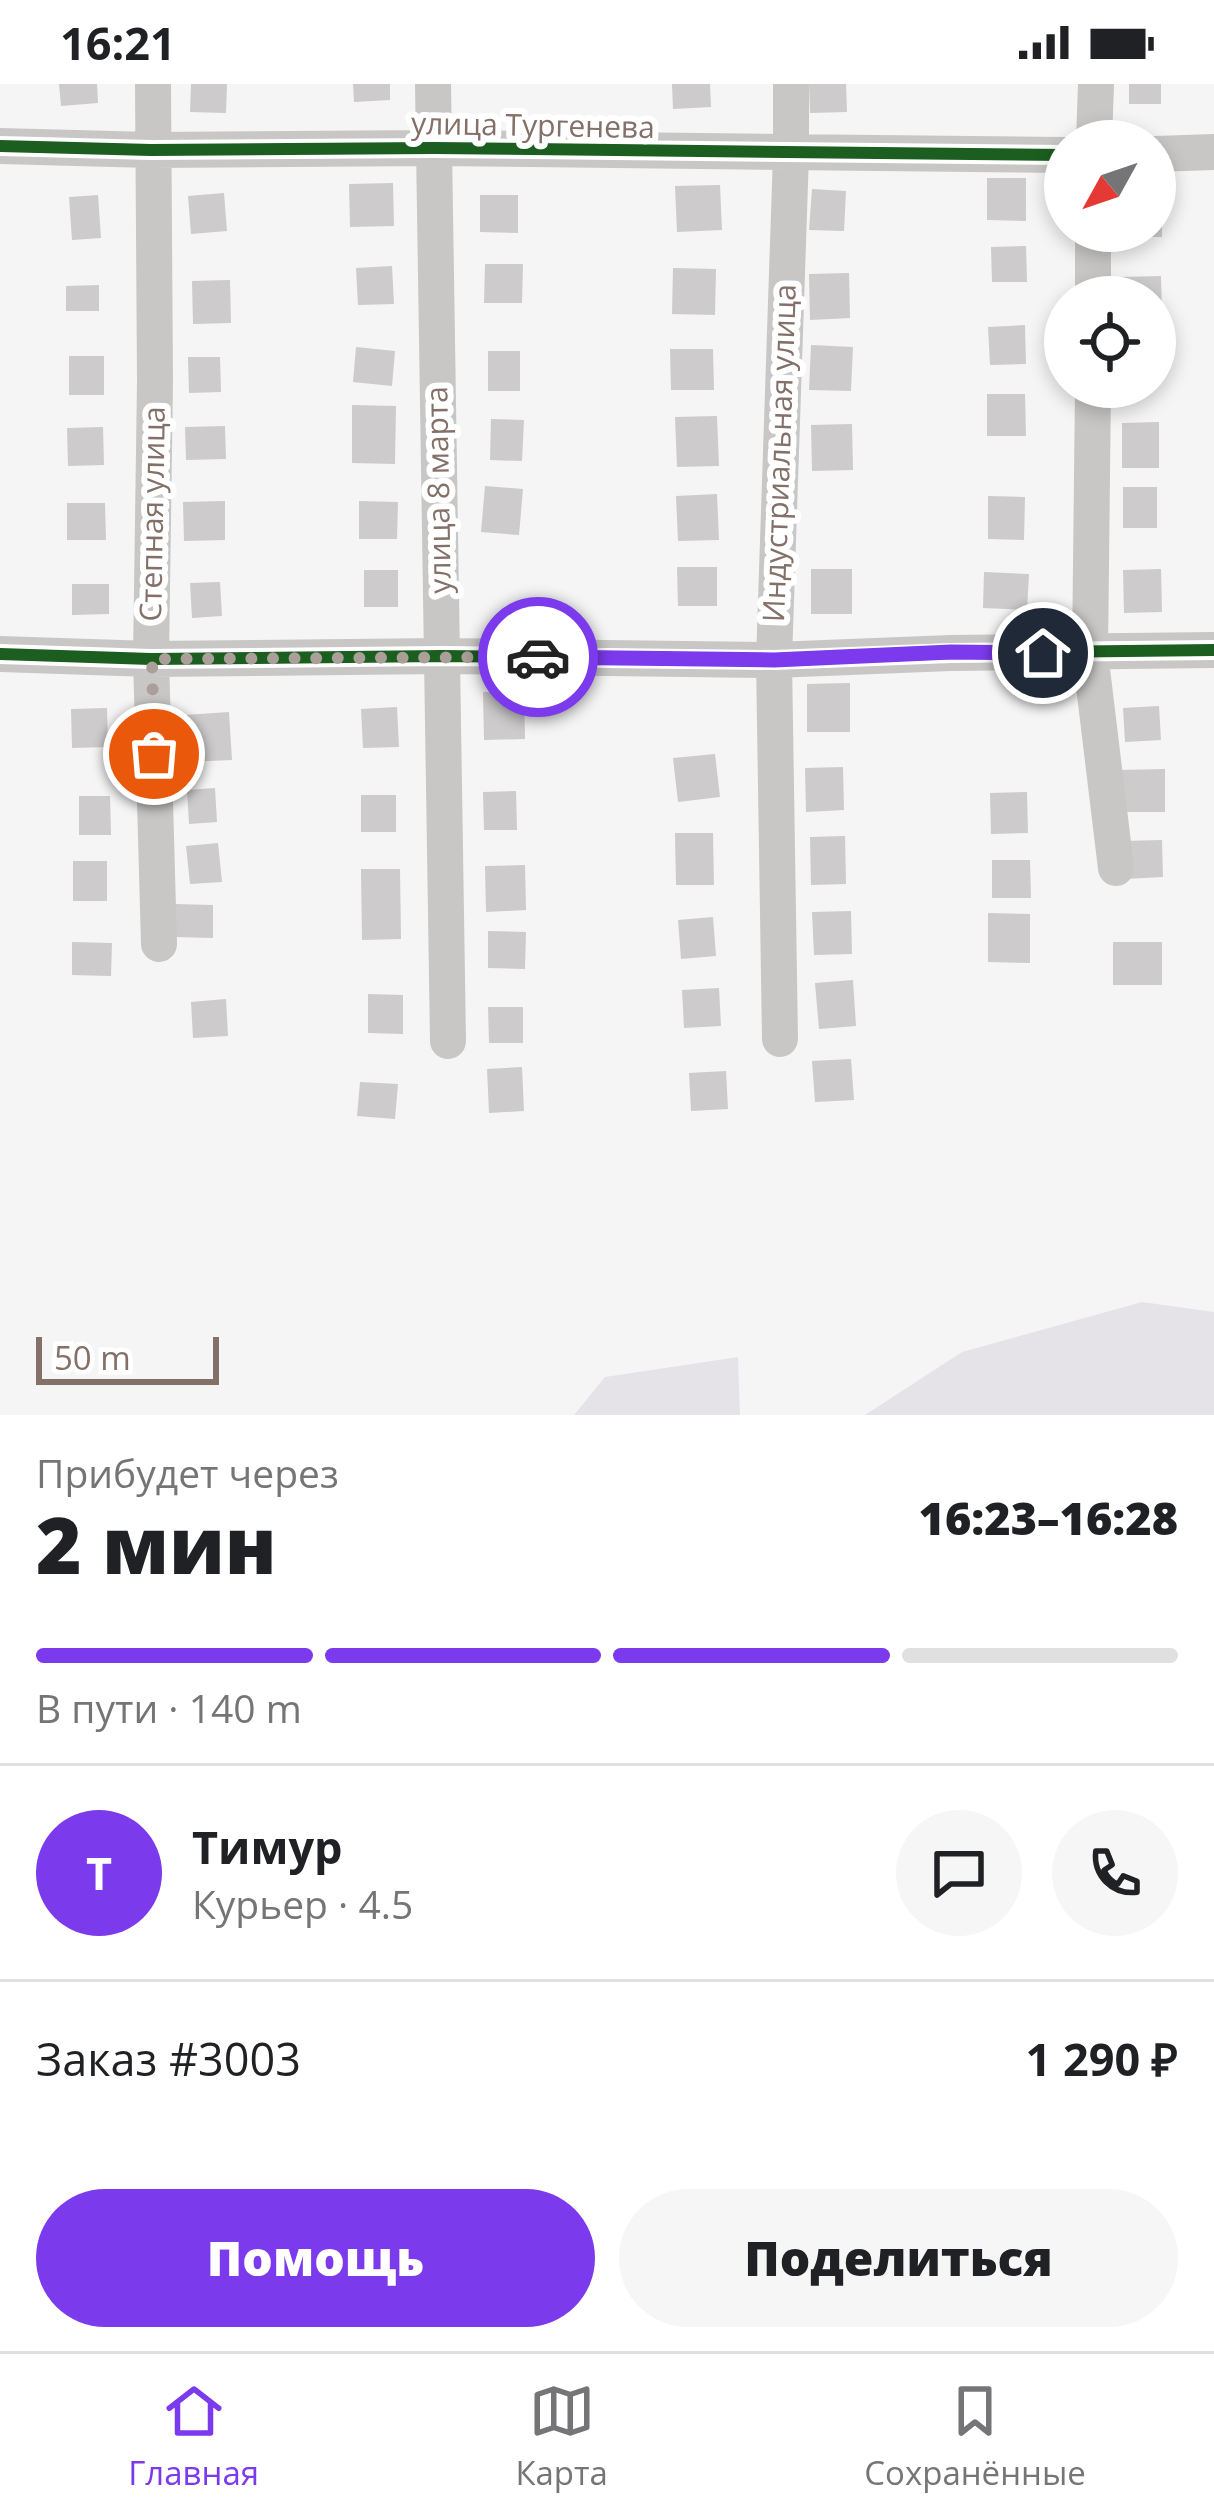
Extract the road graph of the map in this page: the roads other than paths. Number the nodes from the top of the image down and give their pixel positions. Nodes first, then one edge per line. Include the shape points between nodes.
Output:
1 (153, 84) edge
2 (433, 84) edge
3 (791, 84) edge
4 (1096, 84) edge
5 (1095, 120) edge
6 (0, 146) edge
7 (434, 148) junction
8 (152, 150) junction
9 (1214, 152) edge
10 (1176, 153) edge
11 (791, 154) junction
12 (1044, 155) edge
13 (1093, 408) edge
14 (1214, 650) edge
15 (1090, 653) junction
16 (0, 654) edge
17 (442, 656) junction
18 (152, 659) junction
19 (774, 660) junction
20 (1116, 868) dead end
21 (159, 944) dead end
22 (780, 1039) dead end
23 (448, 1041) dead end

1 - 8 street, Степная улица
2 - 7 street, улица 8 марта
3 - 11 street, Индустриальная улица
4 - 5 street
6 - 8 street, улица Тургенева
7 - 8 street, улица Тургенева
7 - 11 street, улица Тургенева
7 - 17 street, улица 8 марта
8 - 18 street, Степная улица
9 - 10 street
11 - 12 street, улица Тургенева
11 - 19 street, Индустриальная улица
13 - 15 street
14 - 15 street
15 - 19 street
15 - 20 street
16 - 18 street
17 - 18 street
17 - 19 street
17 - 23 street, улица 8 марта
18 - 21 street, Степная улица
19 - 22 street, Индустриальная улица

